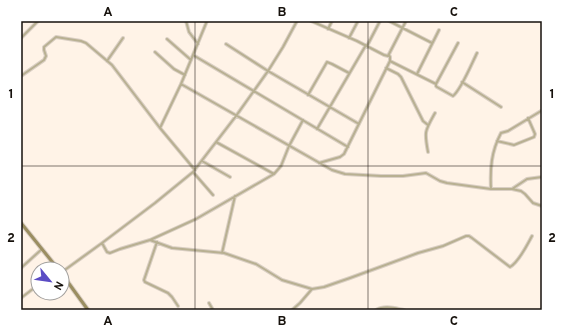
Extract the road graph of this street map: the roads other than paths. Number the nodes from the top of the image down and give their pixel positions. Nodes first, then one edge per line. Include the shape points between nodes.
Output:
1 (38, 21) edge
2 (186, 21) edge
3 (208, 21) edge
4 (297, 21) edge
5 (311, 21) edge
6 (332, 21) edge
7 (358, 21) edge
8 (380, 21) edge
9 (388, 21) edge
10 (406, 21) edge
11 (402, 28) junction
12 (328, 29) junction
13 (439, 30) dead end
14 (21, 38) edge
15 (123, 38) dead end
16 (349, 38) junction
17 (167, 39) dead end
18 (458, 43) dead end
19 (198, 44) junction
20 (226, 44) dead end
21 (432, 44) junction
22 (366, 46) junction
23 (155, 52) dead end
24 (477, 53) dead end
25 (193, 55) junction
26 (389, 55) junction
27 (191, 60) junction
28 (108, 61) junction
29 (390, 61) junction
30 (386, 68) junction
31 (268, 71) junction
32 (349, 73) junction
33 (417, 74) junction
34 (185, 75) junction
35 (21, 76) edge
36 (462, 82) junction
37 (181, 84) junction
38 (436, 84) junction
39 (253, 92) junction
40 (308, 95) junction
41 (501, 106) dead end
42 (330, 107) junction
43 (541, 111) edge
44 (435, 113) dead end
45 (236, 116) junction
46 (528, 118) junction
47 (303, 120) junction
48 (359, 124) junction
49 (428, 125) junction
50 (160, 128) junction
51 (318, 129) junction
52 (497, 141) junction
53 (216, 142) junction
54 (289, 146) junction
55 (348, 147) junction
56 (428, 152) dead end
57 (202, 161) junction
58 (318, 163) junction
59 (194, 171) junction
60 (274, 174) junction
61 (230, 177) dead end
62 (542, 177) edge
63 (491, 188) junction
64 (512, 189) junction
65 (213, 195) dead end
66 (235, 196) junction
67 (542, 206) edge
68 (21, 223) edge
69 (532, 236) dead end
70 (150, 240) junction
71 (157, 242) junction
72 (102, 243) junction
73 (42, 249) junction
74 (222, 253) junction
75 (52, 261) edge
76 (70, 267) edge
77 (21, 268) edge
78 (70, 284) edge
79 (312, 289) junction
80 (30, 291) edge
81 (21, 298) edge
82 (209, 303) dead end
83 (178, 306) dead end
84 (88, 310) edge
85 (213, 310) edge
86 (292, 310) edge
87 (376, 310) edge
88 (404, 310) edge

1 - 14 street
2 - 19 street via 190,34
3 - 19 street
4 - 31 street
5 - 12 street
6 - 12 street
7 - 16 street
8 - 22 street
9 - 11 street
10 - 11 street
11 - 21 street
11 - 26 street
12 - 16 street
13 - 21 street
15 - 28 street
16 - 22 street
17 - 27 street
18 - 38 street
19 - 25 street
20 - 31 street
21 - 33 street
22 - 26 street
22 - 32 street
23 - 34 street
24 - 36 street
25 - 27 street
25 - 39 street
26 - 29 street
27 - 34 street
28 - 35 street via 86,43 56,37 44,47 44,60
28 - 50 street
29 - 30 street
29 - 33 street
30 - 48 street
30 - 49 street via 401,77 423,121
31 - 39 street
31 - 40 street
32 - 40 street via 326,62
32 - 42 street
33 - 38 street
34 - 37 street
36 - 38 street via 453,96
36 - 41 street
37 - 45 street
37 - 50 street
39 - 45 street
39 - 47 street
40 - 42 street
42 - 48 street
42 - 51 street
43 - 46 street
44 - 49 street
45 - 53 street
45 - 54 street
46 - 52 street via 502,132
46 - 52 street via 534,137 514,145
47 - 51 street
47 - 54 street
48 - 55 street
49 - 56 street via 425,132
50 - 59 street
51 - 55 street
52 - 63 street via 492,155
53 - 57 street
53 - 60 street
54 - 58 street
54 - 60 street via 281,166
55 - 58 street via 340,157
57 - 59 street
57 - 61 street
58 - 63 street via 345,174 403,176 426,173 443,182
59 - 65 street
59 - 72 street
60 - 66 street
62 - 64 street via 527,179
63 - 64 street
64 - 67 street via 523,192 533,203
66 - 70 street via 196,219
66 - 74 street
68 - 73 main road
69 - 79 street via 522,254 510,267 466,236 324,287
70 - 71 street
70 - 72 street via 110,253
71 - 74 street via 177,249
71 - 83 street via 144,280 171,295
72 - 76 street
73 - 75 main road
73 - 77 street
74 - 79 street via 256,264 282,280
78 - 84 main road
79 - 86 street
80 - 81 street
82 - 85 street
87 - 88 street

